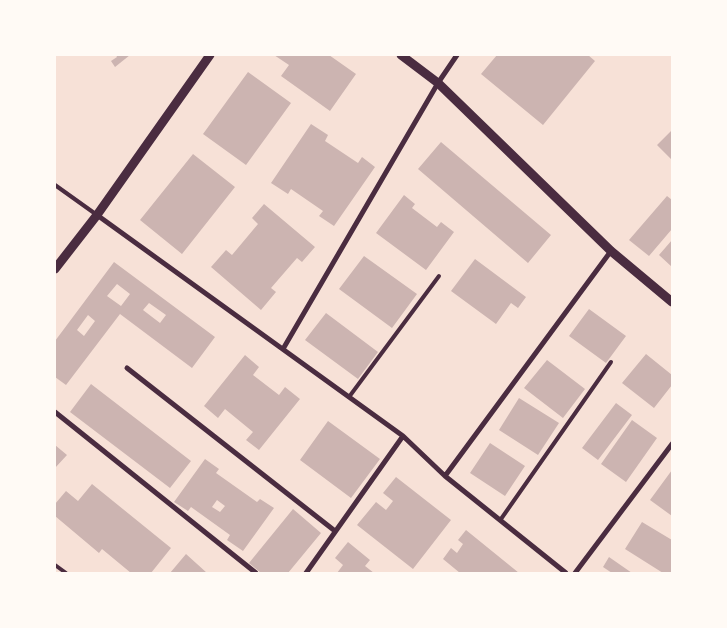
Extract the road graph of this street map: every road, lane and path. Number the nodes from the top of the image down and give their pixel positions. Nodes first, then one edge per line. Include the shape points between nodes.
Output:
1 (210, 55) edge
2 (401, 55) edge
3 (457, 55) edge
4 (438, 83) junction
5 (55, 185) edge
6 (97, 215) junction
7 (611, 251) junction
8 (55, 269) edge
9 (439, 276) dead end
10 (672, 302) edge
11 (283, 349) junction
12 (611, 362) dead end
13 (127, 368) dead end
14 (349, 397) junction
15 (55, 412) edge
16 (404, 436) junction
17 (672, 444) edge
18 (445, 476) junction
19 (501, 519) junction
20 (336, 531) junction
21 (55, 565) edge
22 (66, 573) edge
23 (256, 573) edge
24 (306, 573) edge
25 (566, 573) edge
26 (575, 573) edge

1 - 6 street
2 - 4 street
3 - 4 street
4 - 7 street
4 - 11 street
5 - 6 lane
6 - 8 street
6 - 11 street
7 - 10 street
7 - 18 street
9 - 14 lane
11 - 14 street
12 - 19 lane
13 - 20 street
14 - 16 street
15 - 23 street
16 - 18 street
16 - 20 street
17 - 26 street
18 - 19 street
19 - 25 street
20 - 24 street
21 - 22 lane

